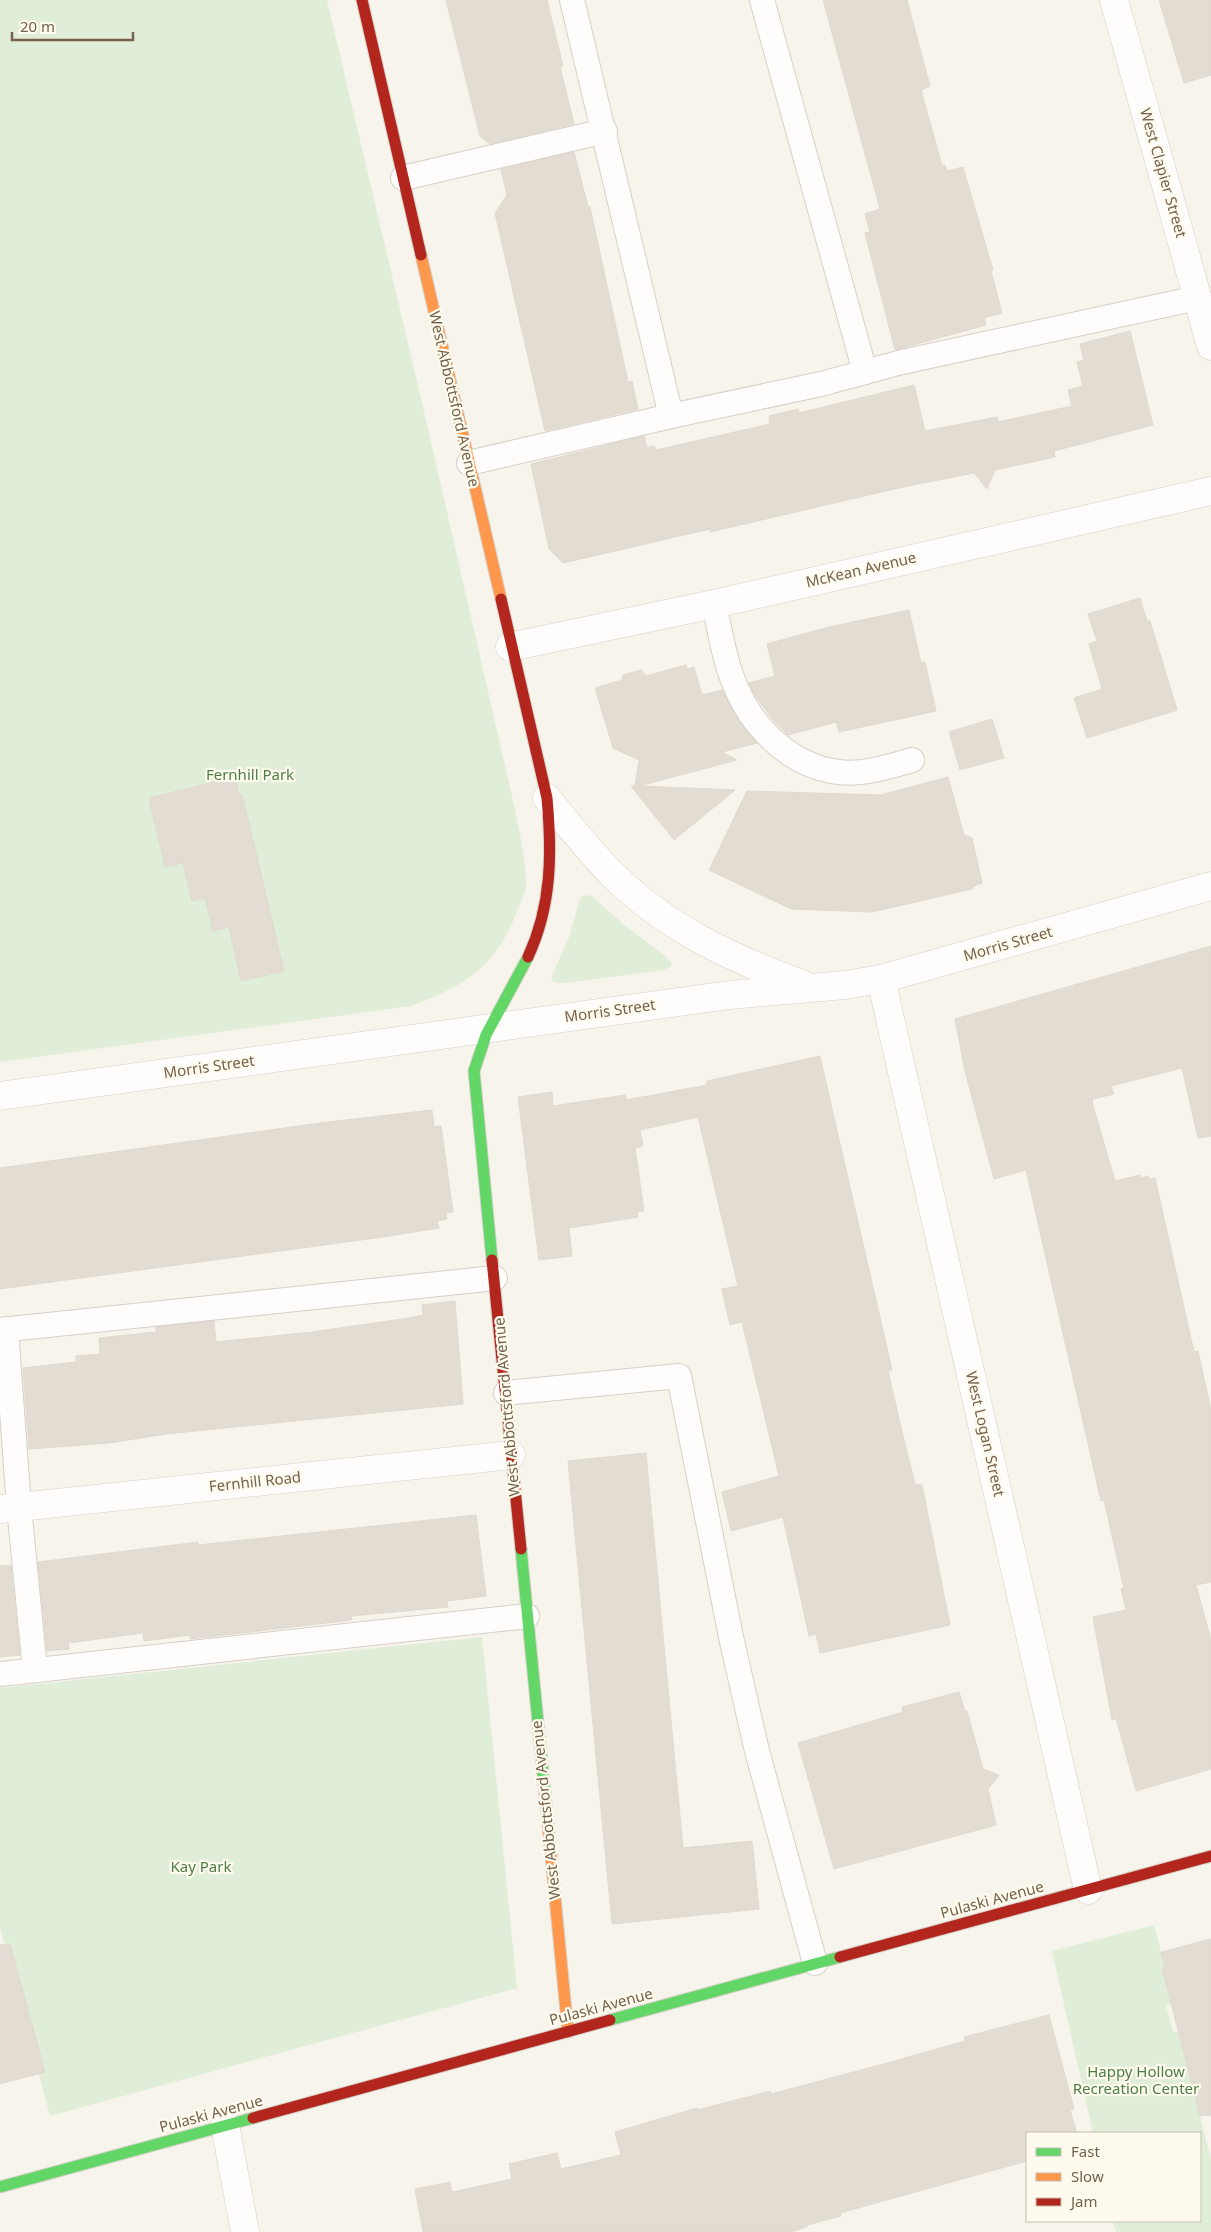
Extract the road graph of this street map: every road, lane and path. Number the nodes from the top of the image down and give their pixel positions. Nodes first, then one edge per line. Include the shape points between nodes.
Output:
1 (362, 0) edge
2 (572, 0) edge
3 (762, 0) edge
4 (1114, 0) edge
5 (605, 131) junction
6 (403, 178) junction
7 (1198, 298) junction
8 (1211, 346) edge
9 (866, 372) junction
10 (671, 416) junction
11 (469, 462) junction
12 (1211, 490) edge
13 (714, 604) junction
14 (510, 647) junction
15 (912, 760) dead end
16 (547, 798) junction
17 (1211, 886) edge
18 (881, 979) junction
19 (811, 987) junction
20 (490, 1027) junction
21 (0, 1096) edge
22 (495, 1278) junction
23 (3, 1329) edge
24 (506, 1393) junction
25 (511, 1455) junction
26 (9, 1508) edge
27 (527, 1616) junction
28 (35, 1670) junction
29 (0, 1674) edge
30 (1211, 1856) edge
31 (1088, 1890) junction
32 (815, 1963) junction
33 (568, 2032) junction
34 (225, 2125) junction
35 (0, 2186) edge
36 (245, 2232) edge

1 - 6 street, West Abbottsford Avenue
2 - 5 lane
3 - 9 lane
4 - 7 street, West Clapier Street
5 - 6 lane
5 - 10 lane
6 - 11 street, West Abbottsford Avenue
7 - 8 street, West Clapier Street
7 - 9 lane
9 - 10 lane
10 - 11 lane
11 - 14 street, West Abbottsford Avenue
12 - 13 street, McKean Avenue
13 - 14 street, McKean Avenue
13 - 15 lane via 734,683 745,708 782,748 807,763 837,772 870,771
14 - 16 street, West Abbottsford Avenue
16 - 19 street, West Abbottsford Avenue via 582,843 613,875 659,913 720,950
16 - 20 street, West Abbottsford Avenue via 552,847 548,902 529,955
17 - 18 street, Morris Street
18 - 19 street, Morris Street
18 - 31 street, West Logan Street
19 - 20 street, Morris Street via 729,994
20 - 21 street, Morris Street
20 - 22 street, West Abbottsford Avenue via 474,1071
22 - 23 lane
22 - 24 street, West Abbottsford Avenue
23 - 26 lane
24 - 25 street, West Abbottsford Avenue
24 - 32 lane via 679,1376 755,1741
25 - 26 street, Fernhill Road
25 - 27 street, West Abbottsford Avenue
26 - 28 lane
27 - 28 lane
27 - 33 street, West Abbottsford Avenue
28 - 29 lane
30 - 31 street, Pulaski Avenue
31 - 32 street, Pulaski Avenue
32 - 33 street, Pulaski Avenue
33 - 34 street, Pulaski Avenue
34 - 35 street, Pulaski Avenue
34 - 36 street

